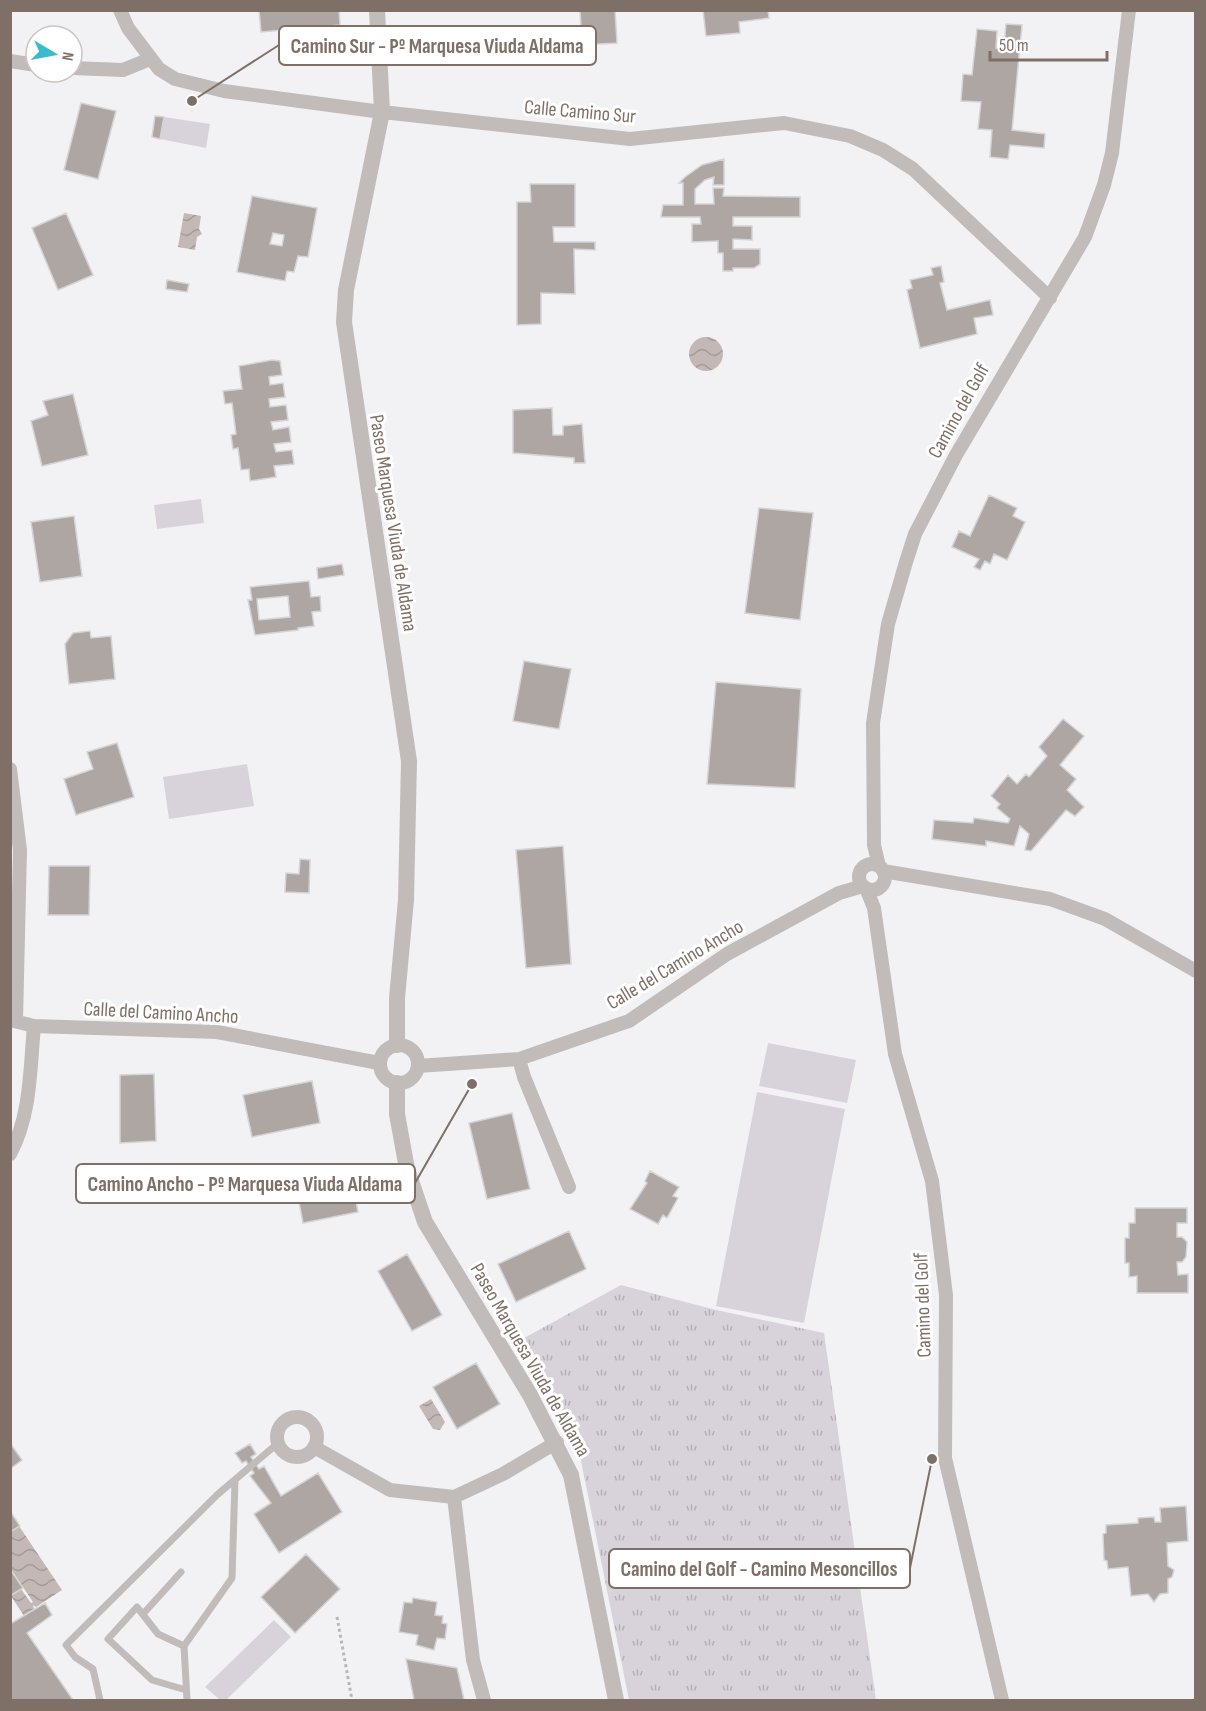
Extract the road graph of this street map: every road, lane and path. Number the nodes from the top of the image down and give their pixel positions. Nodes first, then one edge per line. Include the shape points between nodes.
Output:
1 (120, 10) edge
2 (377, 10) edge
3 (1129, 10) edge
4 (150, 59) junction
5 (84, 68) edge
6 (381, 112) junction
7 (1050, 298) junction
8 (10, 769) edge
9 (873, 877) junction
10 (1196, 971) edge
11 (13, 1020) edge
12 (34, 1026) junction
13 (397, 1045) junction
14 (519, 1059) junction
15 (379, 1064) junction
16 (417, 1066) junction
17 (397, 1083) junction
18 (10, 1154) edge
19 (569, 1187) dead end
20 (557, 1442) junction
21 (277, 1444) junction
22 (314, 1447) junction
23 (235, 1480) junction
24 (454, 1497) junction
25 (181, 1572) dead end
26 (143, 1614) junction
27 (337, 1617) dead end
28 (184, 1646) junction
29 (186, 1690) junction
30 (100, 1701) edge
31 (187, 1701) edge
32 (351, 1701) edge
33 (484, 1701) edge
34 (616, 1701) edge
35 (1002, 1701) edge

1 - 4 street, Calle Camino Sur
2 - 6 street, Paseo Marquesa Viuda de Aldama
3 - 7 street, Camino del Golf via 1112,153 1104,185 1085,237
4 - 5 street via 123,70
4 - 6 street, Calle Camino Sur via 176,79 194,85
6 - 7 street, Calle Camino Sur via 630,139 784,123 850,136 884,150 913,169
6 - 13 street, Paseo Marquesa Viuda de Aldama via 346,290 344,322 409,761
7 - 9 street, Camino del Golf via 956,455 915,534 906,562 888,624 873,723
8 - 11 street via 20,850
9 - 10 street via 917,878 1050,899 1105,919
9 - 14 street, Calle del Camino Ancho via 728,954 629,1021
9 - 35 street, Camino del Golf via 895,1054 932,1181 946,1295 945,1458
11 - 12 street, Calle del Camino Ancho
12 - 15 street, Calle del Camino Ancho via 217,1032
12 - 18 street via 20,1137
13 - 15 street via 385,1051
13 - 16 street via 410,1049
14 - 16 street, Calle del Camino Ancho
14 - 19 street
15 - 17 street via 382,1075
16 - 17 street via 411,1079
17 - 20 street, Paseo Marquesa Viuda de Aldama via 397,1114 407,1169 425,1222
20 - 24 street
20 - 34 street, Paseo Marquesa Viuda de Aldama via 571,1475
21 - 22 street via 290,1456 299,1457
21 - 22 street via 280,1424 298,1416 315,1427
21 - 23 lane
22 - 24 street via 390,1490
23 - 28 lane via 232,1578
23 - 30 lane via 66,1645 93,1669
24 - 33 street via 473,1660
25 - 26 lane
26 - 28 lane via 158,1634
26 - 29 lane via 137,1607 108,1639 152,1680
27 - 32 path
28 - 29 lane
29 - 31 lane

